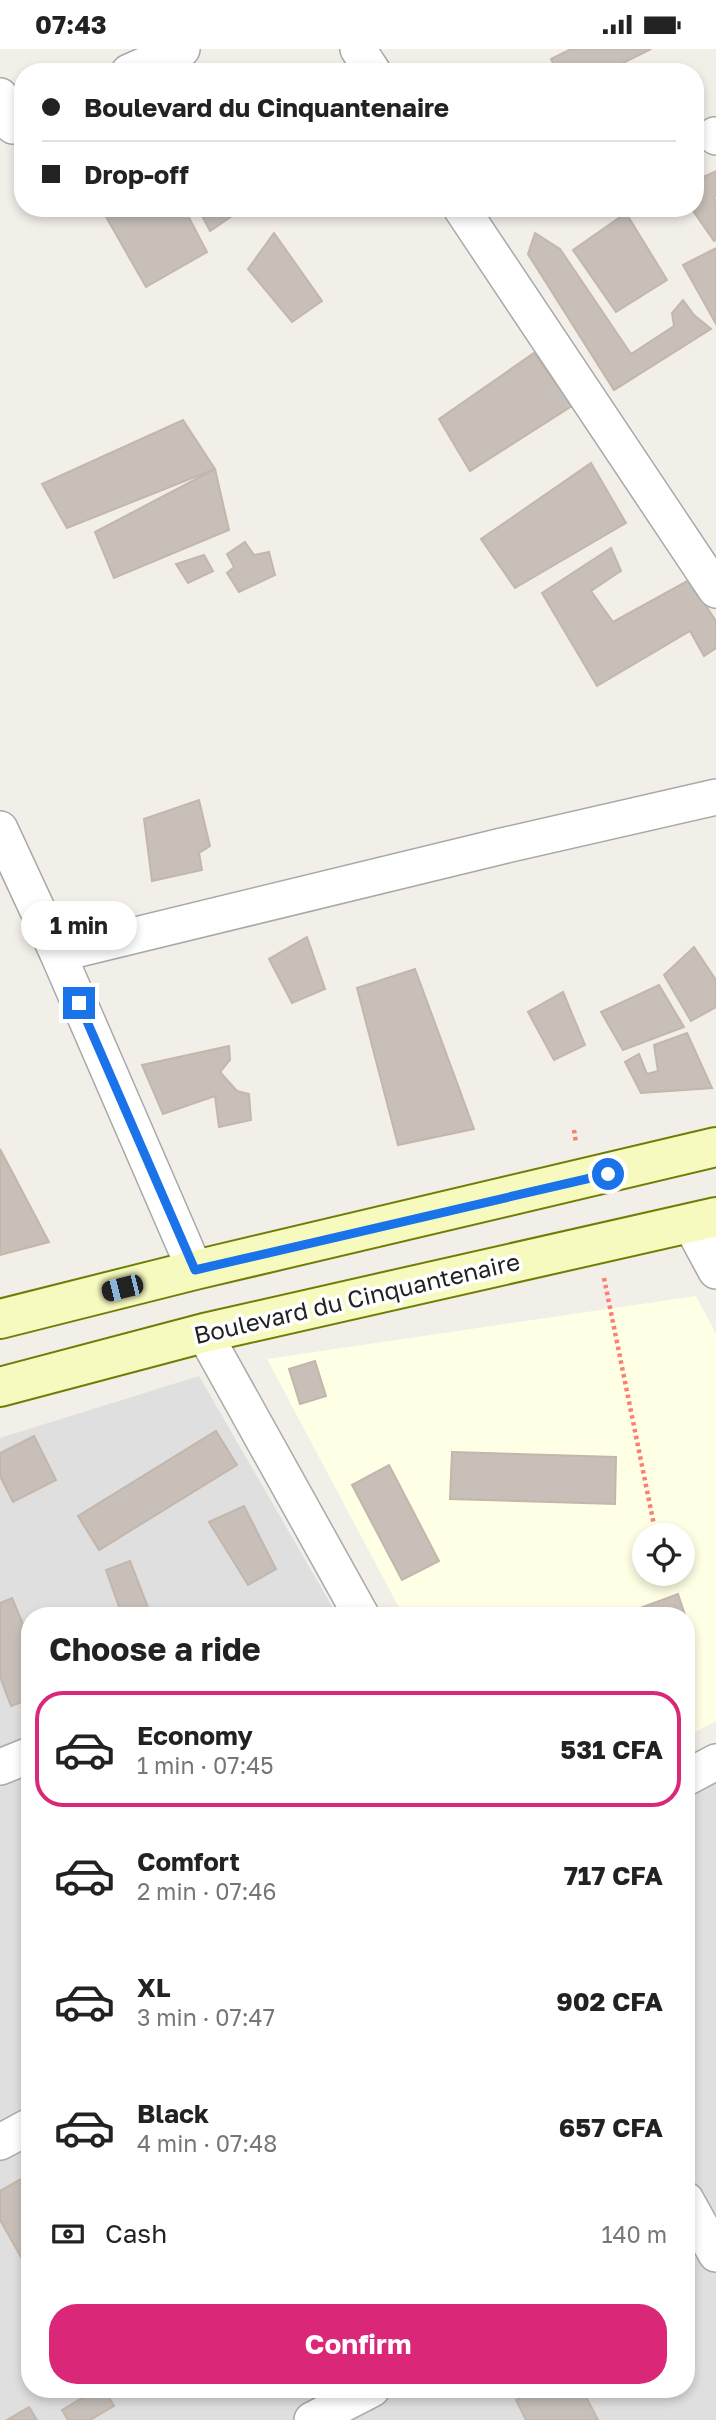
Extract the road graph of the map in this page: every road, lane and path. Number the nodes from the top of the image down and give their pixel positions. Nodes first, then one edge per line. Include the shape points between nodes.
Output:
1 (182, 49) edge
2 (150, 63) edge
3 (467, 217) edge
4 (716, 590) edge
5 (716, 797) edge
6 (0, 829) edge
7 (58, 954) junction
8 (574, 1130) dead end
9 (716, 1147) edge
10 (584, 1179) junction
11 (703, 1220) edge
12 (597, 1244) junction
13 (195, 1270) junction
14 (716, 1271) edge
15 (0, 1319) edge
16 (204, 1333) junction
17 (0, 1387) edge
18 (654, 1523) edge
19 (357, 1607) edge
20 (21, 1759) edge
21 (716, 1762) edge
22 (0, 1767) edge
23 (695, 1772) edge
24 (21, 2131) edge
25 (0, 2142) edge
26 (695, 2223) edge
27 (716, 2254) edge
28 (355, 2398) edge
29 (312, 2420) edge

1 - 2 street
3 - 4 street
5 - 7 street
6 - 7 street
7 - 13 street
8 - 10 path
9 - 10 main road
10 - 13 main road
11 - 12 main road, Boulevard du Cinquantenaire
11 - 14 street
12 - 16 main road, Boulevard du Cinquantenaire
12 - 18 path
13 - 15 main road
16 - 17 main road, Boulevard du Cinquantenaire
16 - 19 street
20 - 22 street
21 - 23 street
24 - 25 street
26 - 27 street
28 - 29 street

